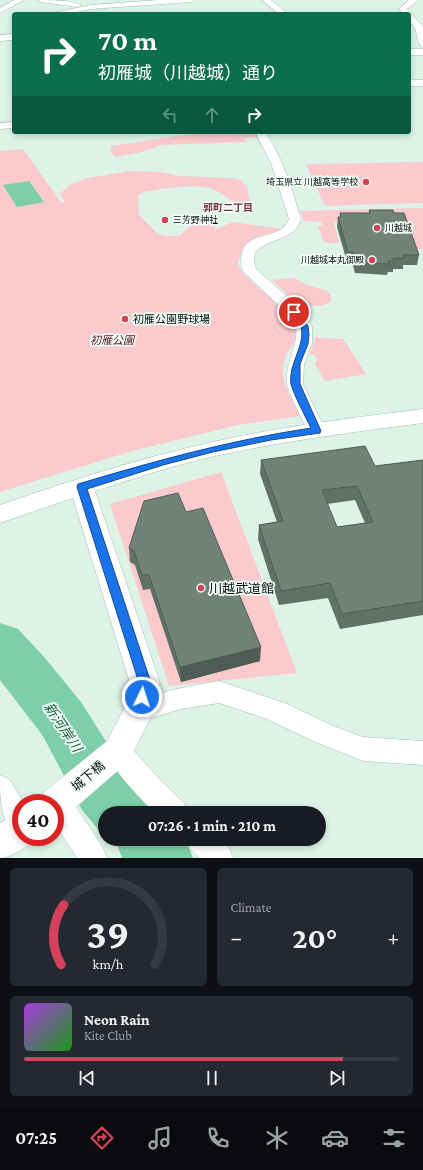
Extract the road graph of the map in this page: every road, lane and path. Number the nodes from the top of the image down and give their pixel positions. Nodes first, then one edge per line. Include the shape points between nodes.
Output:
1 (20, 0) edge
2 (41, 0) edge
3 (45, 0) edge
4 (107, 0) edge
5 (191, 0) edge
6 (266, 0) edge
7 (414, 0) edge
8 (163, 2) edge
9 (92, 7) junction
10 (0, 11) edge
11 (67, 12) edge
12 (125, 12) edge
13 (281, 12) edge
14 (406, 12) edge
15 (0, 14) edge
16 (10, 14) dead end
17 (411, 16) edge
18 (12, 36) edge
19 (0, 38) edge
20 (423, 44) edge
21 (411, 52) edge
22 (423, 52) edge
23 (411, 83) edge
24 (423, 83) edge
25 (12, 125) edge
26 (0, 126) edge
27 (261, 134) edge
28 (423, 416) edge
29 (317, 431) junction
30 (82, 487) junction
31 (0, 514) edge
32 (139, 711) junction
33 (118, 751) junction
34 (423, 753) edge
35 (0, 788) edge
36 (64, 796) edge
37 (167, 806) edge
38 (12, 809) edge
39 (64, 815) edge
40 (12, 835) edge
41 (0, 843) edge
42 (207, 846) edge
43 (93, 858) edge
44 (219, 858) edge

1 - 10 street
2 - 3 street
3 - 9 street
4 - 9 street
5 - 8 street
6 - 13 street
7 - 14 street via 403,9
8 - 9 street
9 - 11 street
9 - 12 street
15 - 16 street
17 - 20 street via 420,26
18 - 19 street
21 - 22 street
23 - 24 street
25 - 26 street
27 - 29 street via 279,169 295,219 294,225 288,231 257,243 248,251 247,260 249,270 287,304 304,326 304,344 296,364 295,384
28 - 29 street
29 - 30 street via 213,449
30 - 31 street
30 - 32 street via 145,683
32 - 33 street
32 - 34 street via 181,698 219,692 263,706 364,749
33 - 36 street, 城下橋
33 - 37 street
35 - 38 street
39 - 43 street
40 - 41 street
42 - 44 street

